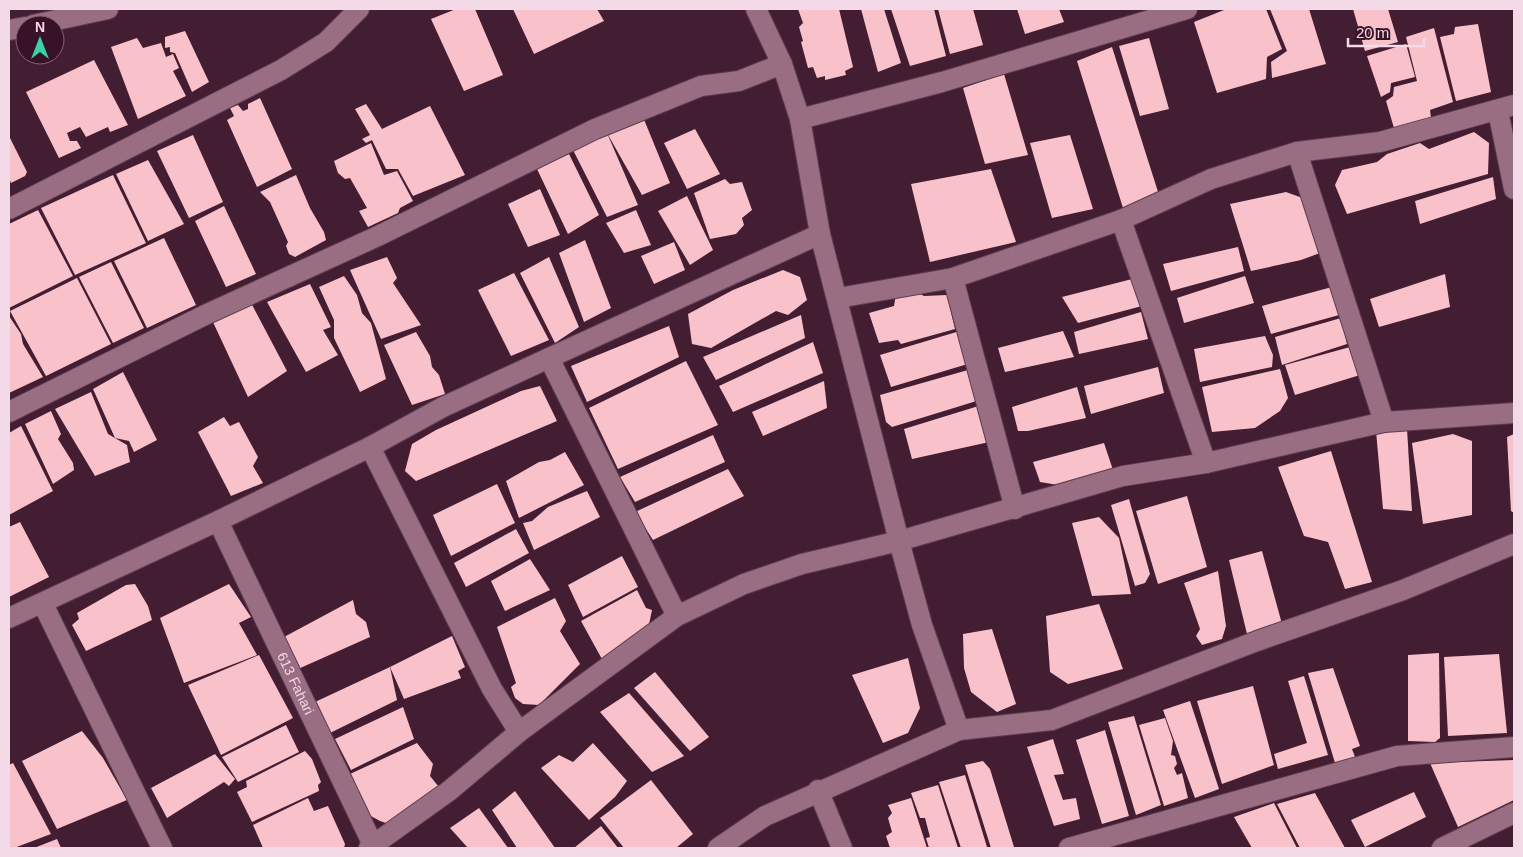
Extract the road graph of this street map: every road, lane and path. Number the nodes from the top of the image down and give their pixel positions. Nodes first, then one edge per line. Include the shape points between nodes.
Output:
1 (108, 9) edge
2 (360, 9) edge
3 (756, 9) edge
4 (1187, 9) edge
5 (65, 18) edge
6 (782, 64) junction
7 (1506, 108) edge
8 (800, 119) junction
9 (1297, 152) junction
10 (1514, 189) edge
11 (9, 209) edge
12 (1121, 220) junction
13 (820, 234) junction
14 (953, 278) junction
15 (838, 298) junction
16 (549, 358) junction
17 (9, 412) edge
18 (1514, 413) edge
19 (1384, 422) junction
20 (370, 447) junction
21 (1206, 463) junction
22 (1015, 509) junction
23 (218, 521) junction
24 (899, 541) junction
25 (1514, 544) edge
26 (43, 604) junction
27 (677, 616) junction
28 (9, 618) edge
29 (959, 730) junction
30 (519, 732) junction
31 (1514, 747) edge
32 (818, 790) junction
33 (1514, 813) edge
34 (371, 847) edge
35 (162, 848) edge
36 (718, 848) edge
37 (842, 848) edge
38 (1069, 848) edge
39 (1442, 848) edge

1 - 5 street
2 - 11 street via 326,42 280,70
3 - 6 street
4 - 8 street via 942,82
6 - 8 street
6 - 17 street via 739,81 701,86 595,129
7 - 9 street via 1380,142
7 - 10 street
8 - 13 street
9 - 12 street via 1211,179
9 - 19 street
12 - 14 street
12 - 21 street
13 - 15 street
13 - 16 street
14 - 15 street
14 - 22 street
15 - 24 street
16 - 20 street via 444,407
16 - 27 street
18 - 19 street
19 - 21 street
20 - 23 street
20 - 30 street via 492,689
21 - 22 street via 1122,476
22 - 24 street
23 - 26 street
23 - 34 street, 613 Fahari
24 - 27 street via 794,567 744,584
24 - 29 street via 922,625
25 - 29 street via 1403,590 1257,641 1052,720
26 - 28 street
26 - 35 street
27 - 30 street
29 - 32 street
30 - 34 street via 448,791
31 - 38 street via 1397,756
32 - 36 street via 765,816
32 - 37 street
33 - 39 street

